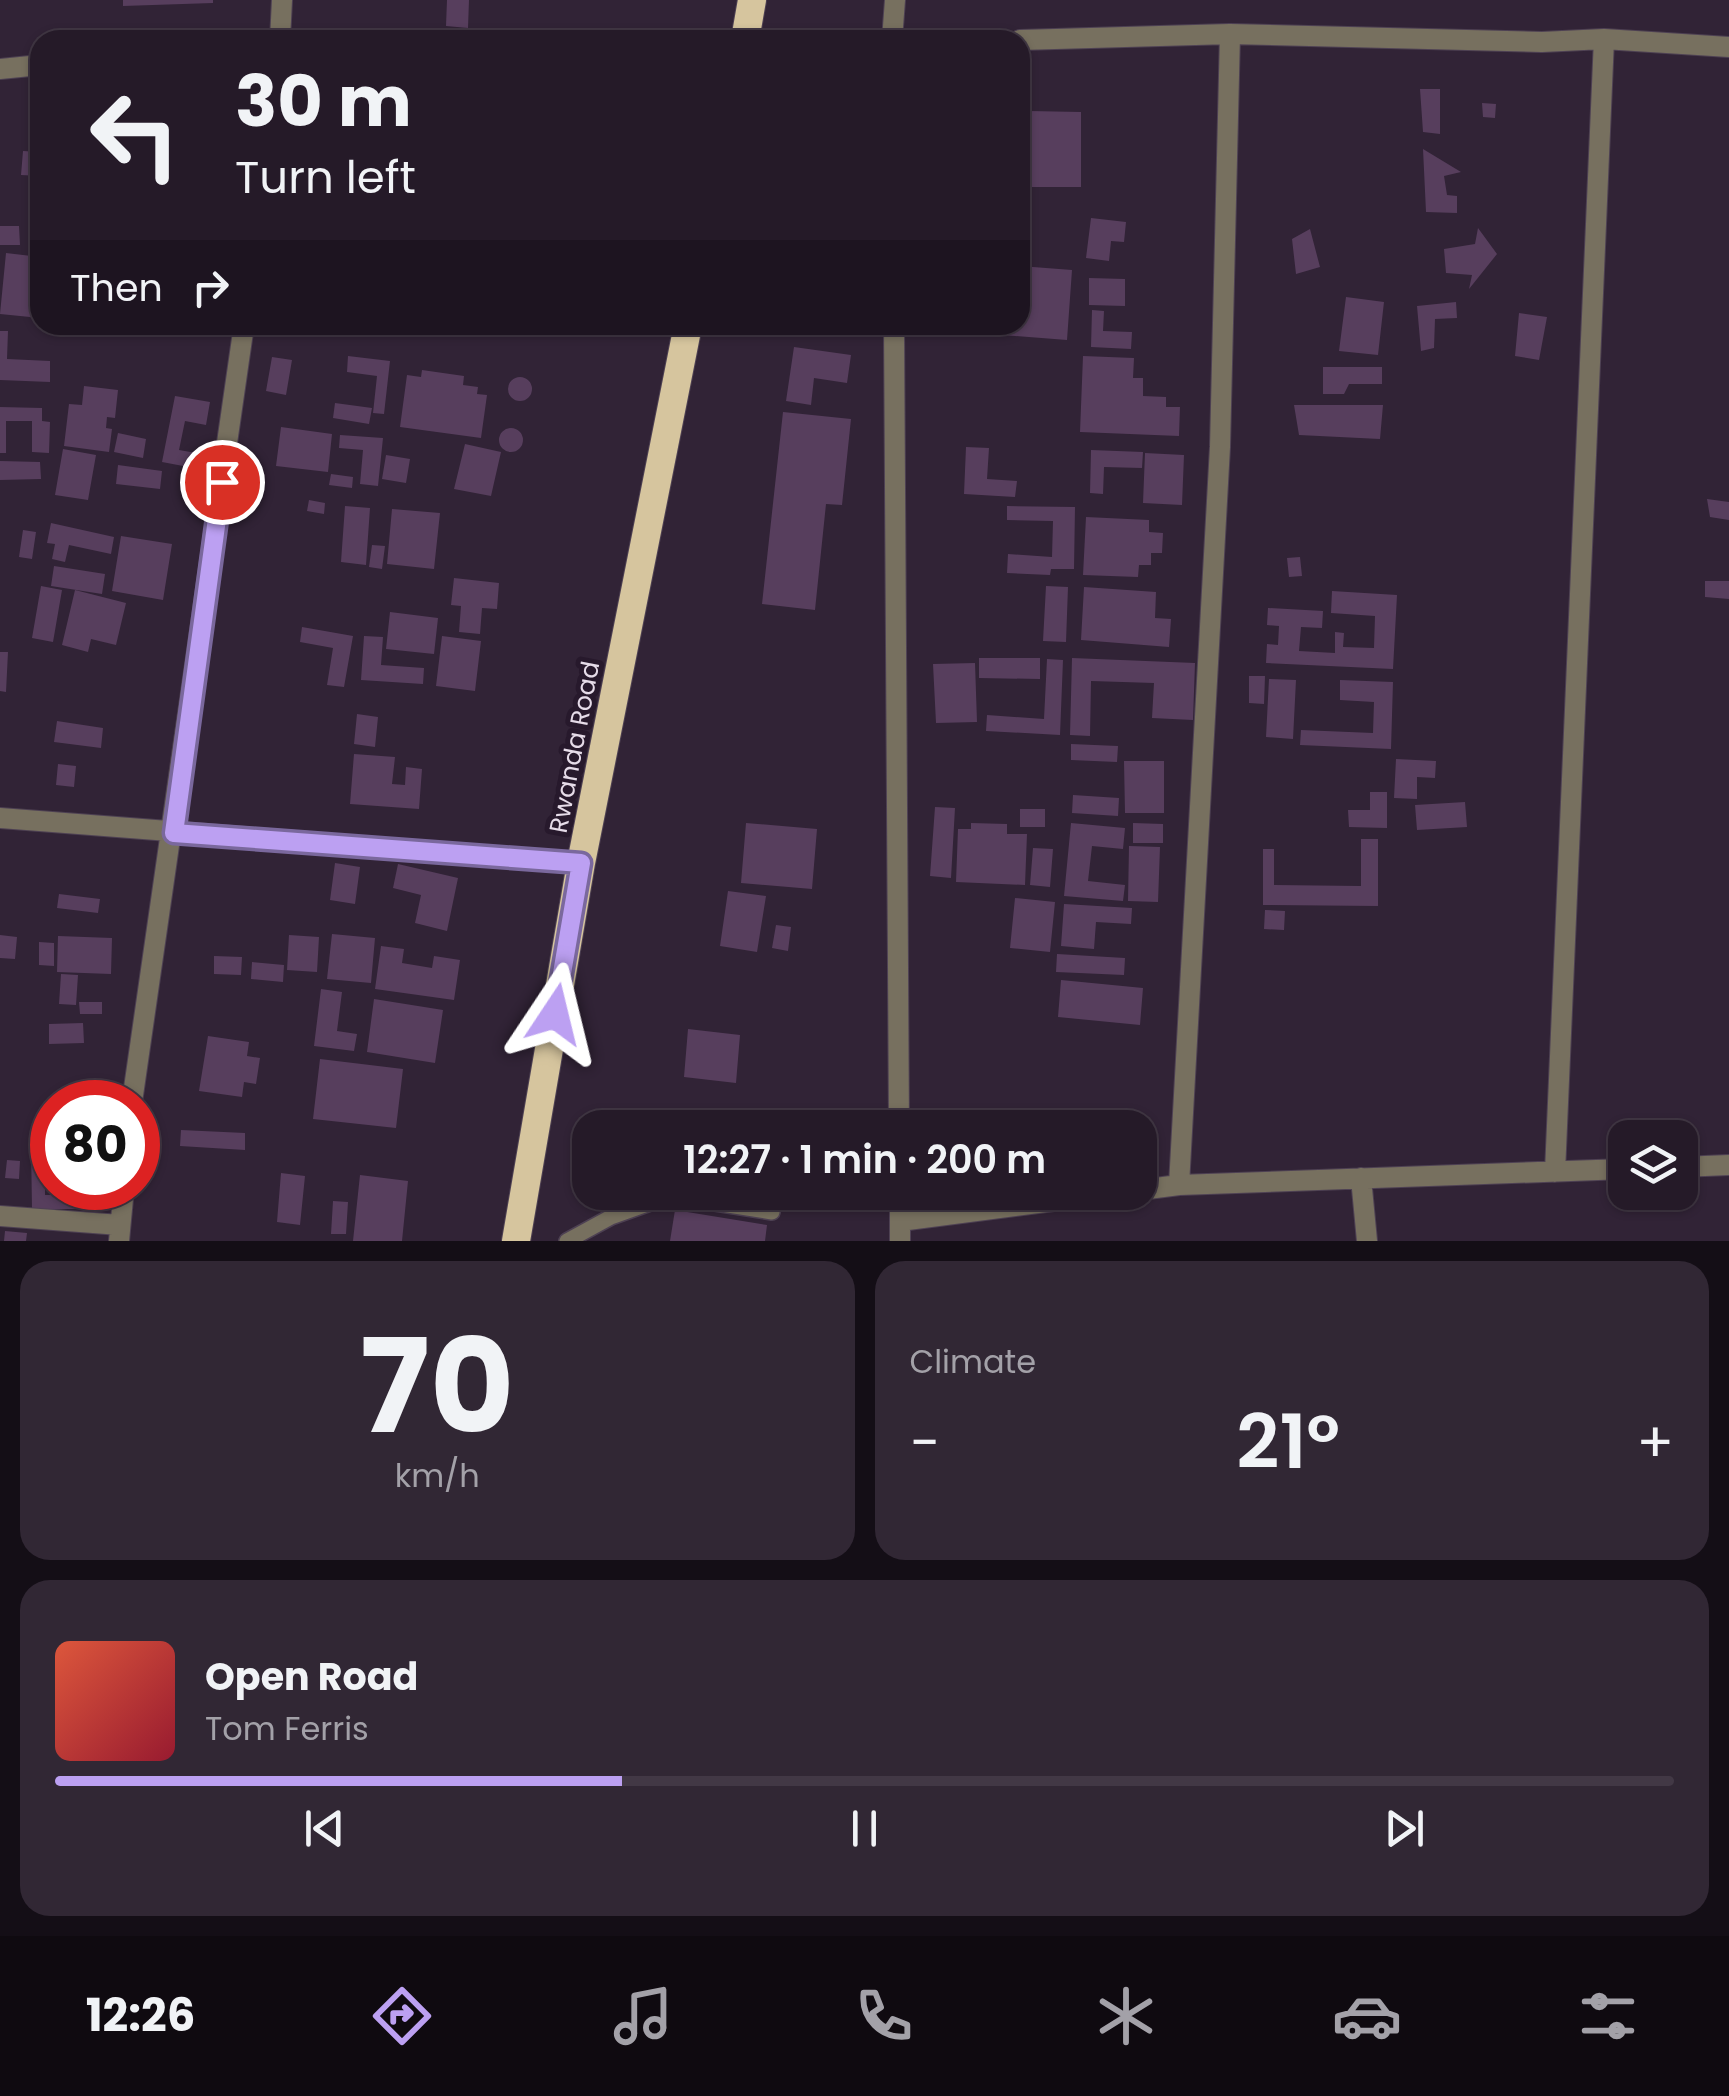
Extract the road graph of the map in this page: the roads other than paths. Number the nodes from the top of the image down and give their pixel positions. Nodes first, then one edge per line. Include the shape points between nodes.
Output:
1 (282, 0) edge
2 (752, 0) edge
3 (894, 0) edge
4 (280, 30) edge
5 (747, 30) edge
6 (892, 30) edge
7 (1230, 34) junction
8 (1604, 39) junction
9 (1030, 40) edge
10 (1729, 47) edge
11 (30, 67) edge
12 (0, 69) edge
13 (243, 335) edge
14 (686, 335) edge
15 (894, 335) edge
16 (0, 818) edge
17 (174, 833) junction
18 (581, 863) junction
19 (135, 1080) edge
20 (899, 1110) edge
21 (1729, 1165) edge
22 (1698, 1166) edge
23 (1608, 1170) edge
24 (1556, 1172) junction
25 (1361, 1178) junction
26 (1179, 1185) junction
27 (1157, 1188) edge
28 (1021, 1210) edge
29 (772, 1212) dead end
30 (0, 1216) edge
31 (900, 1231) edge
32 (120, 1233) edge
33 (516, 1241) edge
34 (567, 1241) edge
35 (1367, 1241) edge

1 - 4 street
2 - 5 highway
3 - 6 street
7 - 8 street
7 - 9 street
7 - 26 street via 1220,447
8 - 10 street
8 - 24 street
11 - 12 street
13 - 17 street
14 - 18 highway, Rwanda Road
15 - 20 street
16 - 17 street
17 - 18 street
17 - 19 street
18 - 33 highway, Rwanda Road
21 - 22 street
23 - 24 street
24 - 25 street
25 - 26 street
25 - 35 street
26 - 27 street
28 - 31 street
29 - 34 lane via 670,1196
30 - 32 street

